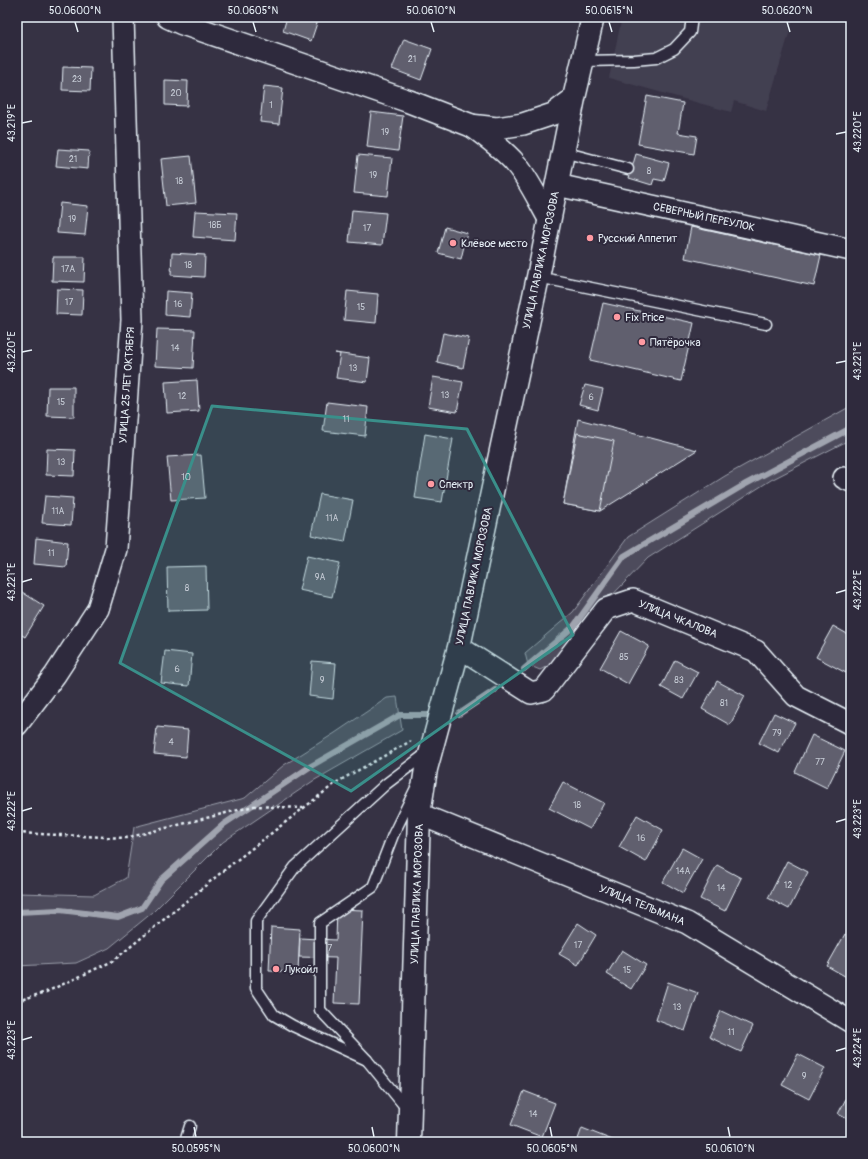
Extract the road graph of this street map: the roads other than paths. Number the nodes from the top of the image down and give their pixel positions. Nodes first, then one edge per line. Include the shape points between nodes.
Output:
1 (123, 17) edge
2 (168, 17) edge
3 (593, 17) edge
4 (692, 17) edge
5 (584, 61) junction
6 (574, 98) junction
7 (470, 125) junction
8 (564, 152) junction
9 (628, 169) dead end
10 (557, 185) junction
11 (549, 219) junction
12 (851, 250) edge
13 (538, 277) junction
14 (766, 324) dead end
15 (459, 647) junction
16 (851, 724) edge
17 (17, 725) edge
18 (428, 759) junction
19 (419, 814) junction
20 (851, 1022) edge
21 (367, 1060) junction
22 (410, 1112) junction
23 (190, 1126) dead end
24 (185, 1142) edge
25 (409, 1142) edge

1 - 17 street, УЛИЦА 25 ЛЕТ ОКТЯБРЯ via 132,320 116,550 98,609 55,675
2 - 7 street
3 - 5 street, УЛИЦА ПАВЛИКА МОРОЗОВА
4 - 5 lane via 690,32 674,49 656,58
5 - 6 street, УЛИЦА ПАВЛИКА МОРОЗОВА
6 - 7 street via 552,114 523,124 497,128
6 - 8 street, УЛИЦА ПАВЛИКА МОРОЗОВА
7 - 11 street via 516,164
8 - 9 lane
8 - 10 street, УЛИЦА ПАВЛИКА МОРОЗОВА
10 - 11 street, УЛИЦА ПАВЛИКА МОРОЗОВА
10 - 12 street, СЕВЕРНЫЙ ПЕРЕУЛОК
11 - 13 street, УЛИЦА ПАВЛИКА МОРОЗОВА
13 - 14 lane
13 - 15 street, УЛИЦА ПАВЛИКА МОРОЗОВА
15 - 16 street, УЛИЦА ЧКАЛОВА via 531,693 544,690 606,608 633,600 756,651 796,696
15 - 18 street, УЛИЦА ПАВЛИКА МОРОЗОВА
18 - 19 street, УЛИЦА ПАВЛИКА МОРОЗОВА
18 - 21 lane via 373,886 320,923 320,1010
18 - 21 lane via 386,784 295,868 256,921 256,988 274,1015
19 - 20 street, УЛИЦА ТЕЛЬМАНА via 688,923
19 - 22 street, УЛИЦА ПАВЛИКА МОРОЗОВА
21 - 22 lane
22 - 25 street, УЛИЦА ПАВЛИКА МОРОЗОВА
23 - 24 lane

